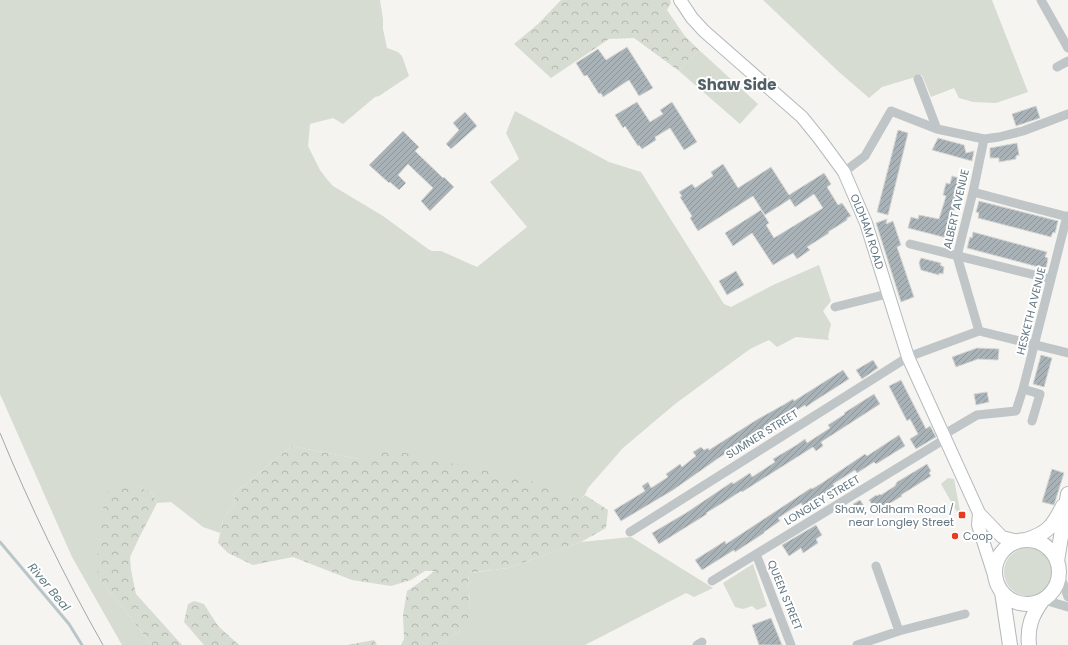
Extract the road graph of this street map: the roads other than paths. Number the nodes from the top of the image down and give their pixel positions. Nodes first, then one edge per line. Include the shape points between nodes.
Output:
1 (680, 0) edge
2 (1041, 0) edge
3 (1068, 48) edge
4 (1068, 61) edge
5 (1057, 67) dead end
6 (918, 79) dead end
7 (1068, 114) edge
8 (937, 129) junction
9 (984, 139) junction
10 (844, 172) junction
11 (973, 192) junction
12 (1068, 216) edge
13 (910, 244) dead end
14 (957, 256) junction
15 (1051, 279) junction
16 (887, 294) junction
17 (835, 307) dead end
18 (979, 331) junction
19 (1034, 344) junction
20 (1068, 353) edge
21 (908, 358) junction
22 (1023, 389) junction
23 (1016, 411) joint
24 (1032, 421) dead end
25 (944, 437) junction
26 (1067, 496) edge
27 (979, 513) junction
28 (630, 532) dead end
29 (1022, 541) junction
30 (756, 554) junction
31 (876, 566) dead end
32 (1058, 566) junction
33 (995, 578) junction
34 (712, 581) dead end
35 (1002, 592) junction
36 (1068, 597) edge
37 (1043, 600) junction
38 (1068, 607) edge
39 (965, 614) dead end
40 (899, 631) junction
41 (872, 643) edge
42 (791, 645) edge
43 (857, 645) edge
44 (1010, 645) edge
45 (1029, 645) edge

1 - 10 main road, OLDHAM ROAD via 704,31 802,117
2 - 3 street
4 - 5 street
6 - 8 street
7 - 9 street via 1023,131 999,138
8 - 9 street
8 - 10 street via 891,111 866,156
9 - 11 street, ALBERT AVENUE
10 - 16 main road, OLDHAM ROAD via 866,223
11 - 12 street
11 - 14 street, ALBERT AVENUE
12 - 15 street, HESKETH AVENUE
13 - 14 street
14 - 15 street
14 - 18 street, ALBERT AVENUE
15 - 19 street, HESKETH AVENUE
16 - 17 street
16 - 21 main road, OLDHAM ROAD
18 - 19 street
18 - 21 street, SUMNER STREET
19 - 20 street
19 - 22 street, HESKETH AVENUE
21 - 25 main road, OLDHAM ROAD
21 - 28 street, SUMNER STREET
22 - 23 street, HESKETH AVENUE
22 - 24 street via 1040,394
23 - 25 street, LONGLEY STREET via 977,415
25 - 27 main road, OLDHAM ROAD
25 - 30 street, LONGLEY STREET
26 - 29 main road via 1050,528 1040,535
26 - 32 main road
27 - 29 main road, OLDHAM ROAD via 1002,536
27 - 33 main road, OLDHAM ROAD via 978,525
29 - 32 main road via 1043,544 1050,549
29 - 33 main road via 1003,550 995,566
30 - 34 street, LONGLEY STREET
30 - 42 street, QUEEN STREET
31 - 40 street
32 - 36 street
32 - 37 main road via 1056,586
33 - 35 main road
35 - 37 main road via 1021,604
35 - 44 main road
37 - 38 street
37 - 45 main road via 1029,626
39 - 40 street
40 - 41 street
41 - 43 street

